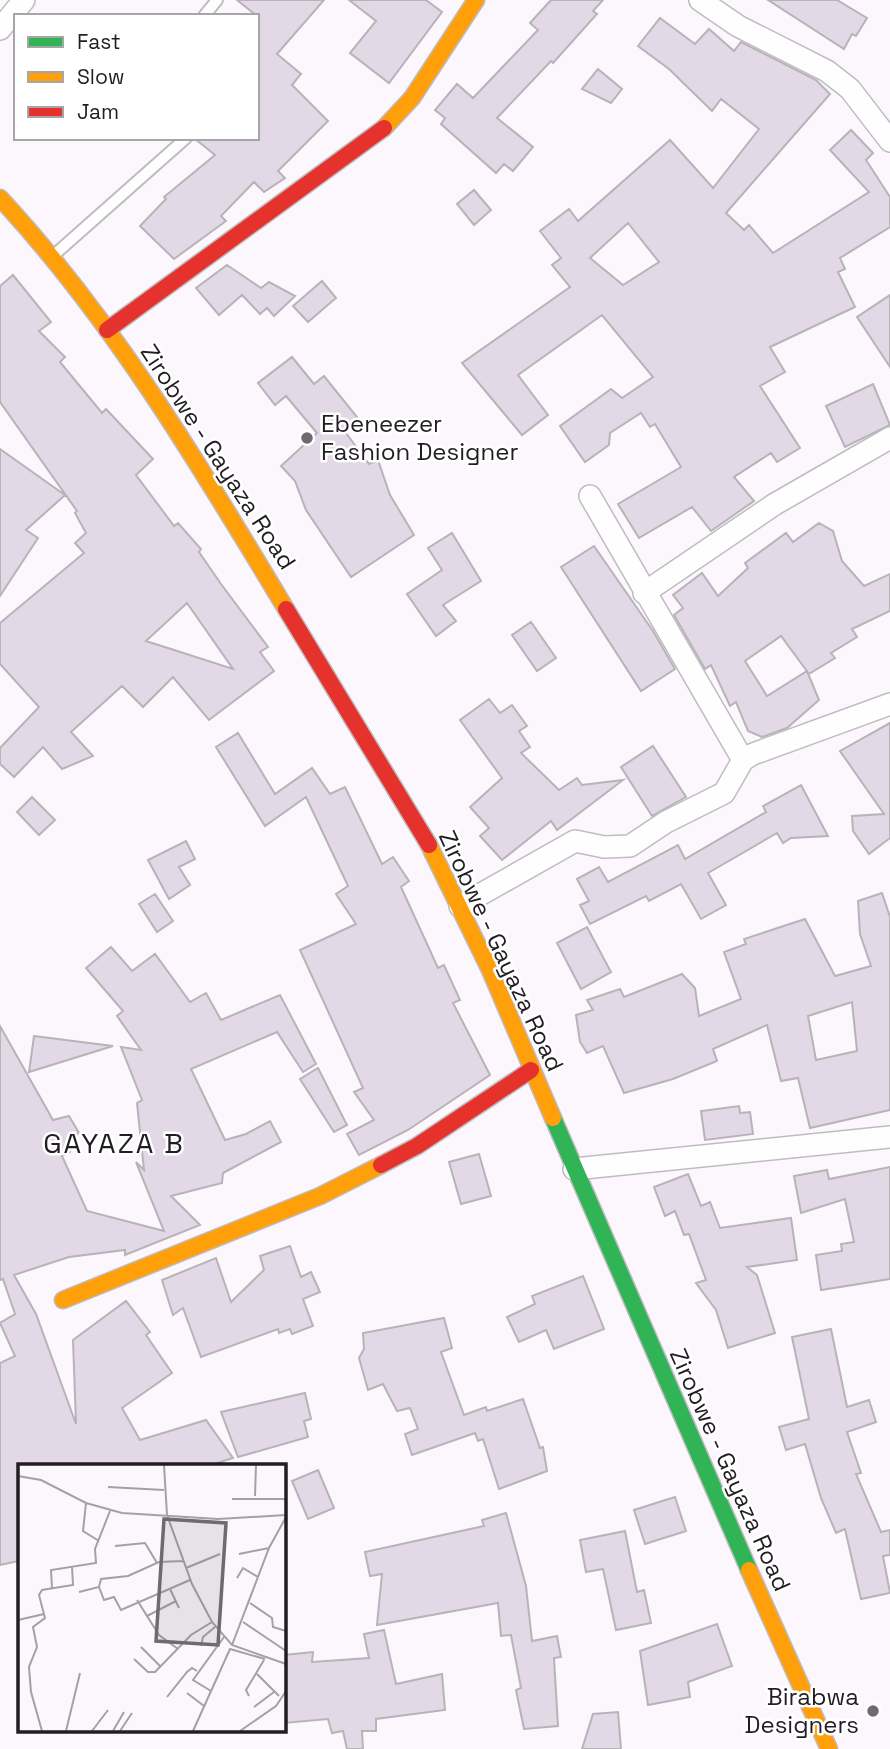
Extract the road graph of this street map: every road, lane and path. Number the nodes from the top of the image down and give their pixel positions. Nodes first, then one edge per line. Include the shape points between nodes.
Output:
1 (24, 0) edge
2 (217, 0) edge
3 (476, 0) edge
4 (700, 0) edge
5 (206, 14) edge
6 (0, 29) edge
7 (184, 140) edge
8 (890, 141) edge
9 (0, 198) edge
10 (52, 257) junction
11 (107, 330) junction
12 (890, 438) edge
13 (590, 496) dead end
14 (644, 593) junction
15 (890, 704) edge
16 (743, 760) junction
17 (460, 906) junction
18 (531, 1070) junction
19 (890, 1137) edge
20 (574, 1169) junction
21 (63, 1300) dead end
22 (829, 1749) edge

1 - 6 street
2 - 5 lane
3 - 11 street via 412,98 389,124
4 - 8 street via 738,26 827,71 850,89
7 - 10 lane
9 - 10 street, Zirobwe - Gayaza Road
10 - 11 street, Zirobwe - Gayaza Road
11 - 17 street, Zirobwe - Gayaza Road via 175,425 291,613 432,849
12 - 14 street via 775,504
13 - 14 street
14 - 16 street
15 - 16 street
16 - 17 street via 724,793 630,846 604,848 575,841
17 - 18 street, Zirobwe - Gayaza Road
18 - 20 street, Zirobwe - Gayaza Road
18 - 21 street via 417,1146 320,1196
19 - 20 street
20 - 22 street, Zirobwe - Gayaza Road

